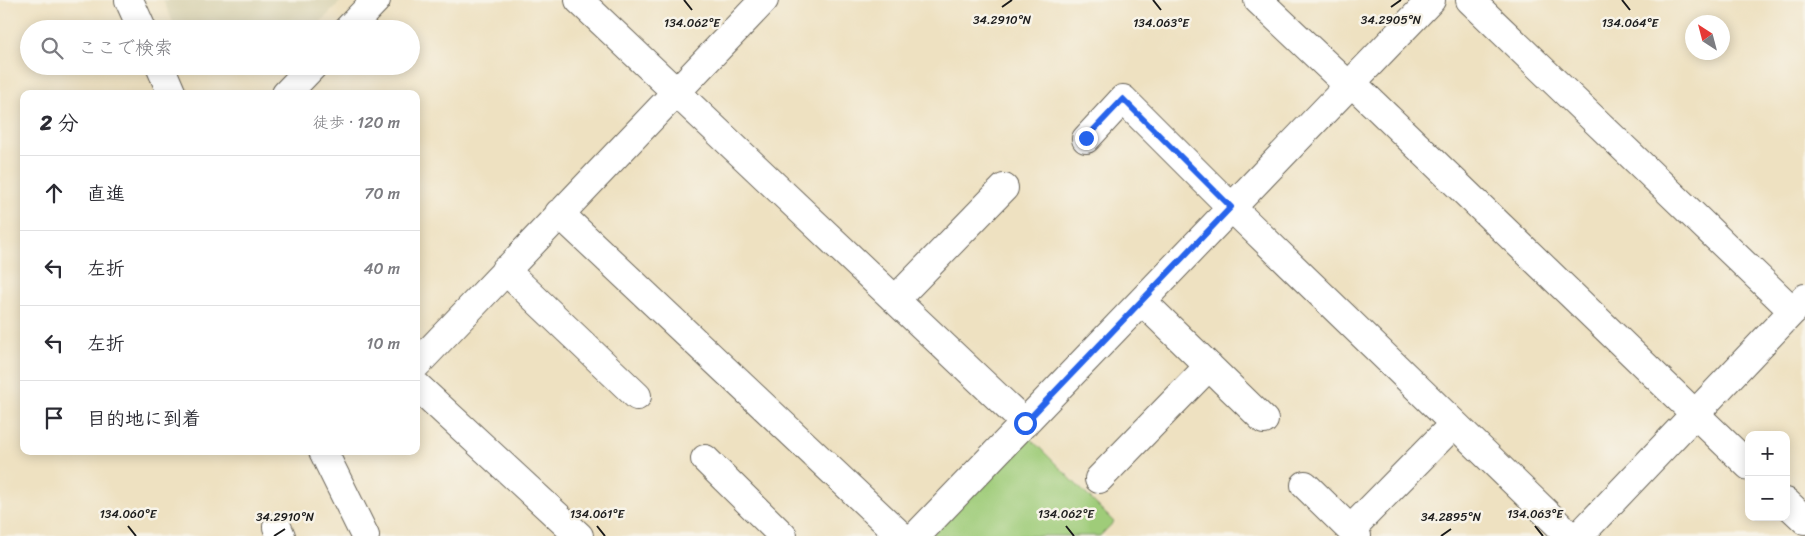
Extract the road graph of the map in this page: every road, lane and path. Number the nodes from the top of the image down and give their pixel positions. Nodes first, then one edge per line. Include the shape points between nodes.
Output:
1 (129, 0) edge
2 (376, 0) edge
3 (579, 0) edge
4 (764, 0) edge
5 (1258, 0) edge
6 (1431, 0) edge
7 (1470, 0) edge
8 (138, 20) edge
9 (357, 20) edge
10 (164, 75) edge
11 (304, 75) edge
12 (1350, 84) junction
13 (170, 90) edge
14 (290, 90) edge
15 (676, 91) junction
16 (1086, 138) dead end
17 (1004, 188) dead end
18 (1231, 207) junction
19 (559, 213) junction
20 (505, 270) junction
21 (896, 299) junction
22 (1142, 300) junction
23 (1799, 305) edge
24 (420, 361) edge
25 (1209, 366) junction
26 (420, 389) edge
27 (637, 396) dead end
28 (1695, 414) junction
29 (1264, 420) dead end
30 (1025, 423) junction
31 (1454, 424) junction
32 (328, 455) edge
33 (705, 459) dead end
34 (1745, 462) edge
35 (1099, 478) dead end
36 (1305, 485) dead end
37 (1790, 506) edge
38 (1805, 520) edge
39 (1354, 533) edge
40 (365, 536) edge
41 (579, 536) edge
42 (783, 536) edge
43 (901, 536) edge
44 (916, 536) edge
45 (1570, 536) edge
46 (1579, 536) edge

1 - 8 street
2 - 9 street
3 - 15 street
4 - 15 street
5 - 12 street
6 - 12 street
7 - 23 street
10 - 13 street
11 - 14 street
12 - 18 street
12 - 28 street
15 - 19 street
15 - 21 street
16 - 18 street via 1123,99
17 - 21 street
18 - 22 street
18 - 31 street
19 - 20 street
19 - 43 street
20 - 24 street
20 - 27 street
21 - 30 street
22 - 25 street
22 - 30 street
23 - 28 street
25 - 29 street
25 - 35 street
26 - 41 street
28 - 34 street
28 - 46 street
30 - 44 street
31 - 39 street
31 - 45 street
32 - 40 street
33 - 42 street
36 - 39 street
37 - 38 street

